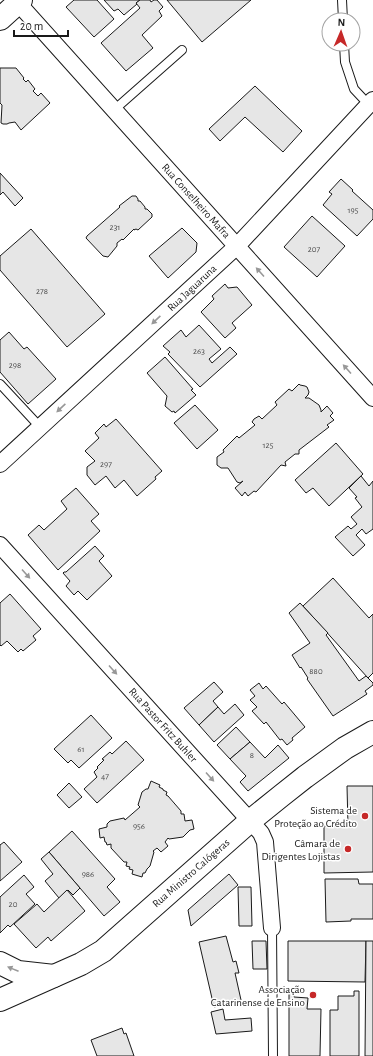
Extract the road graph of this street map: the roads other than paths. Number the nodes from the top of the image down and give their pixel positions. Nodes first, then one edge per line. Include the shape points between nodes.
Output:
1 (342, 0) edge
2 (20, 2) edge
3 (343, 12) edge
4 (0, 19) edge
5 (182, 50) dead end
6 (344, 52) edge
7 (371, 103) edge
8 (114, 110) junction
9 (237, 246) junction
10 (0, 384) edge
11 (373, 398) edge
12 (40, 427) junction
13 (0, 464) edge
14 (0, 545) edge
15 (373, 732) edge
16 (250, 821) junction
17 (272, 928) joint
18 (0, 963) edge
19 (55, 976) junction
20 (0, 1000) edge
21 (273, 1056) edge

1 - 3 lane
2 - 4 main road
2 - 8 street, Rua Conselheiro Mafra
5 - 8 lane
6 - 7 lane via 354,89
7 - 9 street, Rua Jaguaruna
8 - 9 street, Rua Conselheiro Mafra
11 -> 9 street, Rua Conselheiro Mafra
9 -> 12 street, Rua Jaguaruna
10 - 12 lane
12 - 13 street, Rua Jaguaruna
14 -> 16 street, Rua Pastor Fritz Buhler
15 - 16 main road, Rua Ministro Calógeras via 345,748
16 - 17 street, Rua Pastor Fritz Buhler via 265,842
16 - 19 main road, Rua Ministro Calógeras via 103,951
17 - 21 lane
19 -> 18 main road via 18,972
19 - 20 main road, Rua Ministro Calógeras

